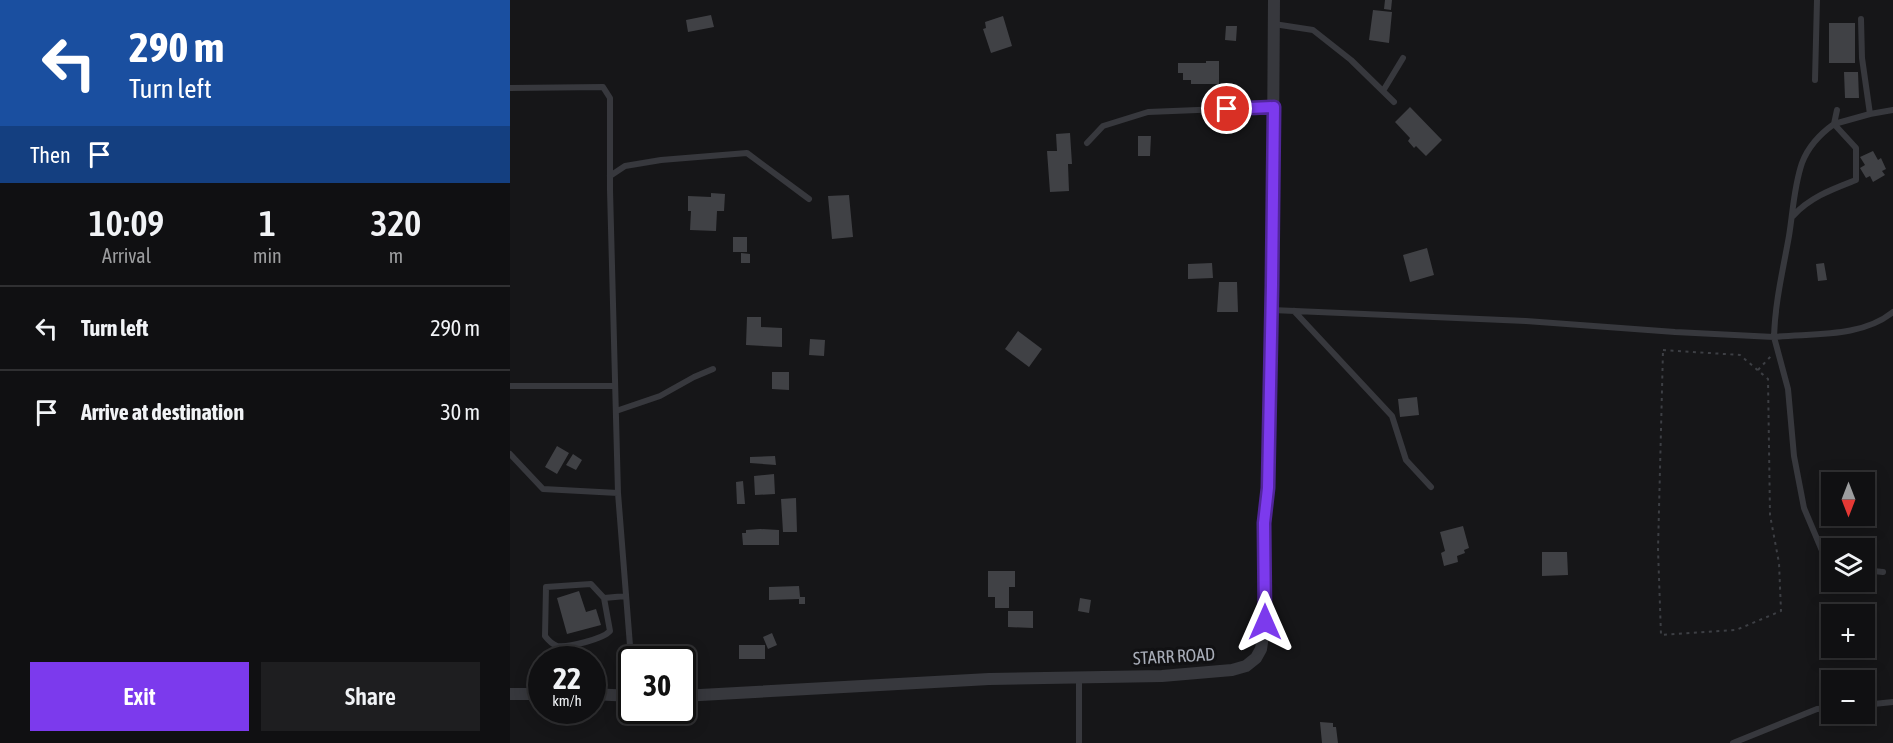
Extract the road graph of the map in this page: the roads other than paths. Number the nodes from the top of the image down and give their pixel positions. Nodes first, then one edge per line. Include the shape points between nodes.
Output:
1 (1274, 0) edge
2 (1817, 0) edge
3 (1861, 19) dead end
4 (1274, 24) junction
5 (1403, 57) dead end
6 (1815, 80) dead end
7 (510, 88) edge
8 (1383, 91) junction
9 (1394, 102) dead end
10 (1274, 107) junction
11 (1837, 110) dead end
12 (1893, 110) edge
13 (1870, 114) junction
14 (1834, 124) junction
15 (1087, 143) dead end
16 (610, 176) junction
17 (809, 199) dead end
18 (1792, 216) junction
19 (1272, 310) junction
20 (1294, 311) junction
21 (1893, 312) edge
22 (1774, 337) junction
23 (713, 369) dead end
24 (510, 386) edge
25 (615, 386) junction
26 (616, 411) junction
27 (510, 453) edge
28 (1431, 487) dead end
29 (618, 493) junction
30 (1821, 551) edge
31 (1875, 571) edge
32 (1883, 572) dead end
33 (626, 596) junction
34 (604, 598) junction
35 (630, 646) edge
36 (1079, 677) junction
37 (510, 694) edge
38 (528, 694) edge
39 (696, 695) edge
40 (1893, 702) edge
41 (1875, 704) edge
42 (1821, 709) edge
43 (1079, 743) edge
44 (1733, 743) edge

1 - 4 street, STARR ROAD
2 - 6 lane
3 - 13 lane
4 - 8 lane via 1313,30
4 - 10 street, STARR ROAD
5 - 8 lane
7 - 16 lane via 603,87 610,98
8 - 9 lane
10 - 15 lane via 1148,112 1103,126
10 - 19 street, STARR ROAD
11 - 14 lane
12 - 13 lane
13 - 14 lane
14 - 18 lane via 1819,135 1803,161
14 - 18 lane via 1856,148 1857,180 1803,204
16 - 17 lane via 625,166 747,153
16 - 25 lane
18 - 22 lane via 1775,307
19 - 20 lane
19 - 36 street, STARR ROAD via 1264,523 1265,622 1261,650 1246,666 1232,670
20 - 22 lane
20 - 28 lane via 1392,416 1406,460
21 - 22 lane via 1881,322 1846,332
22 - 30 lane via 1788,389 1803,508
23 - 26 lane via 660,396
24 - 25 lane
25 - 26 lane
26 - 29 lane
27 - 29 lane via 543,489
29 - 33 lane
31 - 32 lane
33 - 34 lane
33 - 35 lane
34 - 34 lane via 591,584 546,587 545,636 557,646 606,636 610,624
36 - 39 street, STARR ROAD
36 - 43 lane
37 - 38 street
40 - 41 lane
42 - 44 lane

